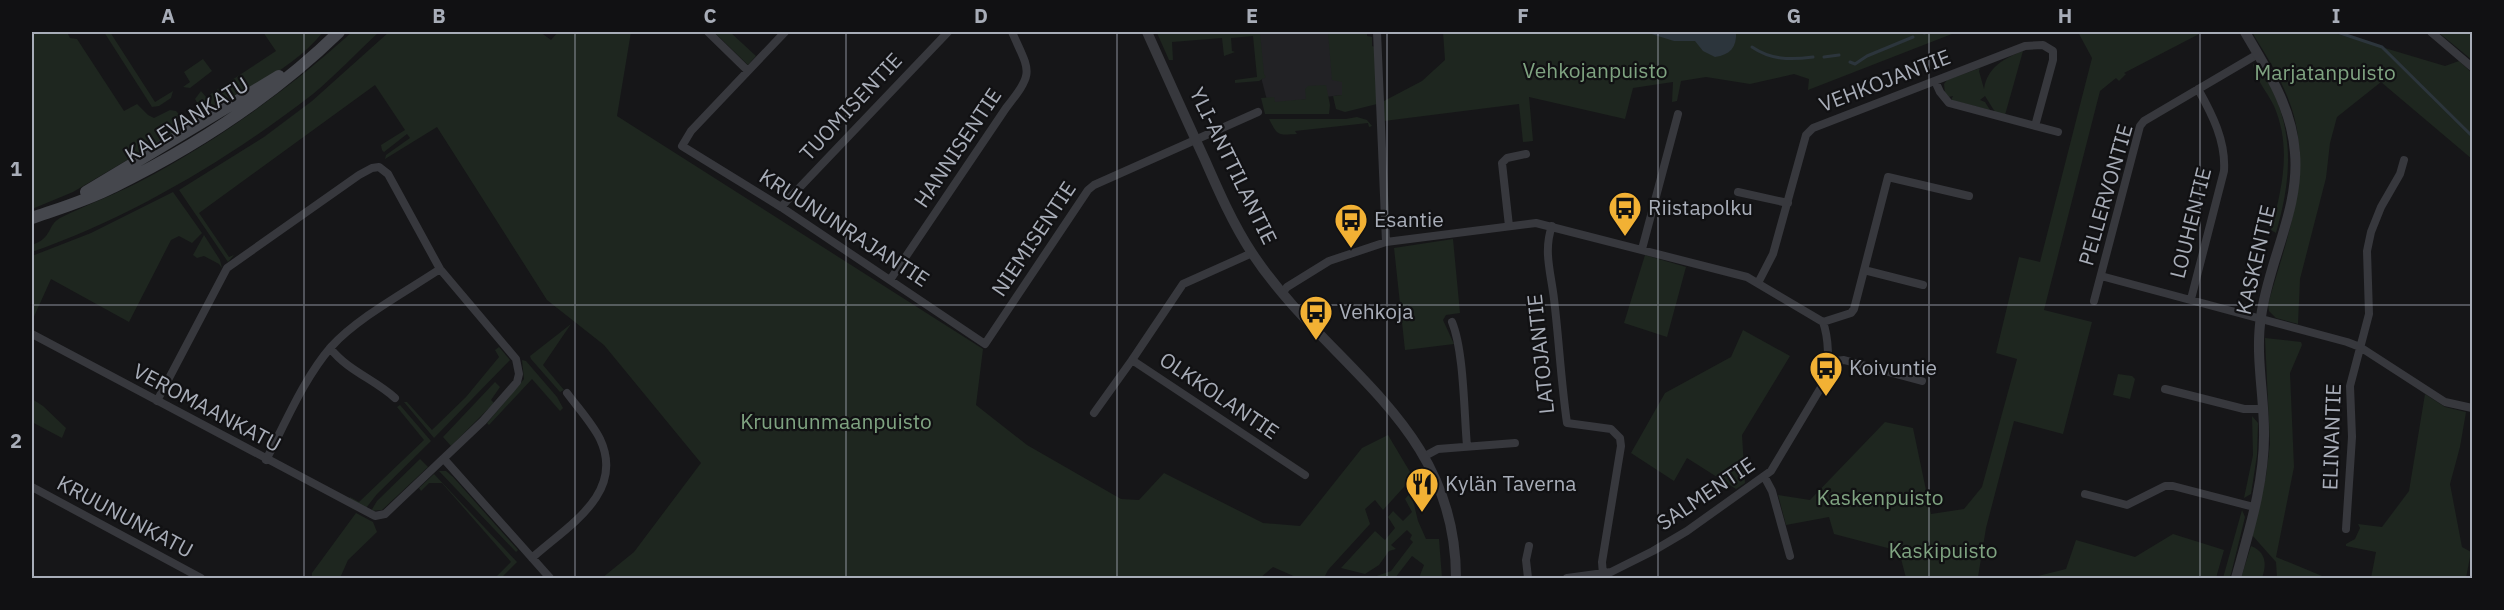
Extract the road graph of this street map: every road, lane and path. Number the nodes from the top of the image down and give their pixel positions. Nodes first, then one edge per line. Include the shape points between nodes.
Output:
1 (339, 32) edge
2 (708, 32) edge
3 (785, 32) edge
4 (948, 32) edge
5 (1012, 32) edge
6 (1147, 32) edge
7 (1377, 32) edge
8 (2245, 32) edge
9 (2431, 32) edge
10 (2258, 54) junction
11 (2472, 67) edge
12 (748, 71) junction
13 (1935, 81) junction
14 (2198, 89) junction
15 (1258, 112) dead end
16 (1678, 114) dead end
17 (2036, 126) junction
18 (2058, 132) dead end
19 (1196, 139) junction
20 (1526, 154) dead end
21 (2404, 160) dead end
22 (1738, 192) dead end
23 (1969, 196) dead end
24 (1788, 203) junction
25 (781, 207) junction
26 (32, 218) edge
27 (1509, 226) junction
28 (1552, 226) junction
29 (1386, 242) junction
30 (1642, 249) junction
31 (1252, 253) junction
32 (440, 269) junction
33 (1864, 270) junction
34 (2101, 276) junction
35 (890, 280) junction
36 (1758, 283) junction
37 (1923, 285) dead end
38 (1283, 292) junction
39 (2191, 300) junction
40 (2094, 301) dead end
41 (2261, 317) junction
42 (1820, 320) junction
43 (1452, 322) dead end
44 (32, 334) edge
45 (985, 344) joint
46 (2360, 347) junction
47 (330, 348) junction
48 (1132, 360) junction
49 (1828, 362) junction
50 (1922, 381) dead end
51 (2165, 389) dead end
52 (567, 393) dead end
53 (395, 398) dead end
54 (157, 401) junction
55 (2472, 408) edge
56 (2263, 409) junction
57 (1094, 413) dead end
58 (1515, 443) dead end
59 (1467, 446) junction
60 (1425, 456) junction
61 (444, 459) junction
62 (266, 460) junction
63 (1305, 476) dead end
64 (1764, 476) junction
65 (32, 487) edge
66 (2085, 494) dead end
67 (2254, 507) junction
68 (2346, 529) dead end
69 (1529, 546) dead end
70 (1790, 556) dead end
71 (532, 558) junction
72 (1603, 575) junction
73 (1593, 578) edge
74 (201, 579) edge
75 (550, 579) edge
76 (1456, 579) edge
77 (1528, 579) edge
78 (1567, 579) edge
79 (2235, 579) edge

1 - 26 main road, KALEVANKATU via 263,97 204,136 111,188
2 - 12 street
3 - 12 street
4 - 25 street, TUOMISENTIE
5 - 35 street, HANNISENTIE via 1029,73 1026,83
6 - 19 street, YLI-ANTTILANTIE
7 - 29 street
8 - 10 street, KASKENTIE
9 - 11 street
10 - 14 street, PELLERVONTIE
10 - 41 street, KASKENTIE via 2284,102 2295,154 2289,207
12 - 25 street, KRUUNUNRAJANTIE via 691,131 682,146
13 - 17 street via 1949,103
13 - 17 street, VEHKOJANTIE via 2025,46 2043,45 2053,51 2053,60
13 - 24 street, VEHKOJANTIE via 1809,131
14 - 34 street, PELLERVONTIE via 2140,126
14 - 39 street, LOUHENTIE via 2216,122 2225,160
15 - 19 street, NIEMISENTIE
16 - 30 street
17 - 18 street
19 - 31 street, YLI-ANTTILANTIE via 1233,222
19 - 45 street, NIEMISENTIE via 1088,190
20 - 27 street via 1502,163
21 - 46 street, ELINANTIE via 2371,232 2367,251 2370,300
22 - 24 street
23 - 33 street via 1888,177
24 - 36 street, VEHKOJANTIE via 1773,254
25 - 35 street, KRUUNUNRAJANTIE
27 - 28 street
27 - 29 street
28 - 30 street
28 - 72 street, LATOJANTIE via 1547,257 1567,423 1611,429 1620,438
29 - 38 street via 1329,261
30 - 36 street
31 - 38 street, YLI-ANTTILANTIE
31 - 48 street, OLKKOLANTIE via 1183,284
32 - 47 street
32 - 54 street via 388,174 379,167 372,168 227,268
32 - 61 street via 519,367 517,382
33 - 37 street
33 - 42 street via 1851,313
34 - 39 street
34 - 40 street, PELLERVONTIE
35 - 45 street, KRUUNUNRAJANTIE
36 - 42 street
38 - 60 street, YLI-ANTTILANTIE via 1395,413
39 - 41 street
41 - 46 street
41 - 56 street, KASKENTIE
42 - 49 street, SALMENTIE via 1826,331
43 - 59 street
44 - 54 street, VEROMAANKATU
46 - 55 street via 2445,402
46 - 68 street, ELINANTIE via 2350,386 2352,437
47 - 53 street via 355,372
47 - 62 street
48 - 57 street
48 - 63 street, OLKKOLANTIE
49 - 50 street via 1844,360
49 - 64 street, SALMENTIE via 1819,394 1775,466
51 - 56 street via 2244,409
52 - 71 street via 599,437 606,473 591,506
54 - 62 street, VEROMAANKATU
56 - 67 street, KASKENTIE via 2264,450
58 - 59 street
59 - 60 street via 1438,449
60 - 76 street, YLI-ANTTILANTIE via 1449,512
61 - 62 street, VEROMAANKATU via 385,514 375,516
61 - 71 street
64 - 70 street
64 - 72 street, SALMENTIE via 1687,531
65 - 74 street, KRUUNUNKATU
66 - 67 street via 2127,504 2173,486
67 - 79 street, KASKENTIE
69 - 77 street
71 - 75 street
72 - 73 street, SALMENTIE
73 - 78 street, SALMENTIE

